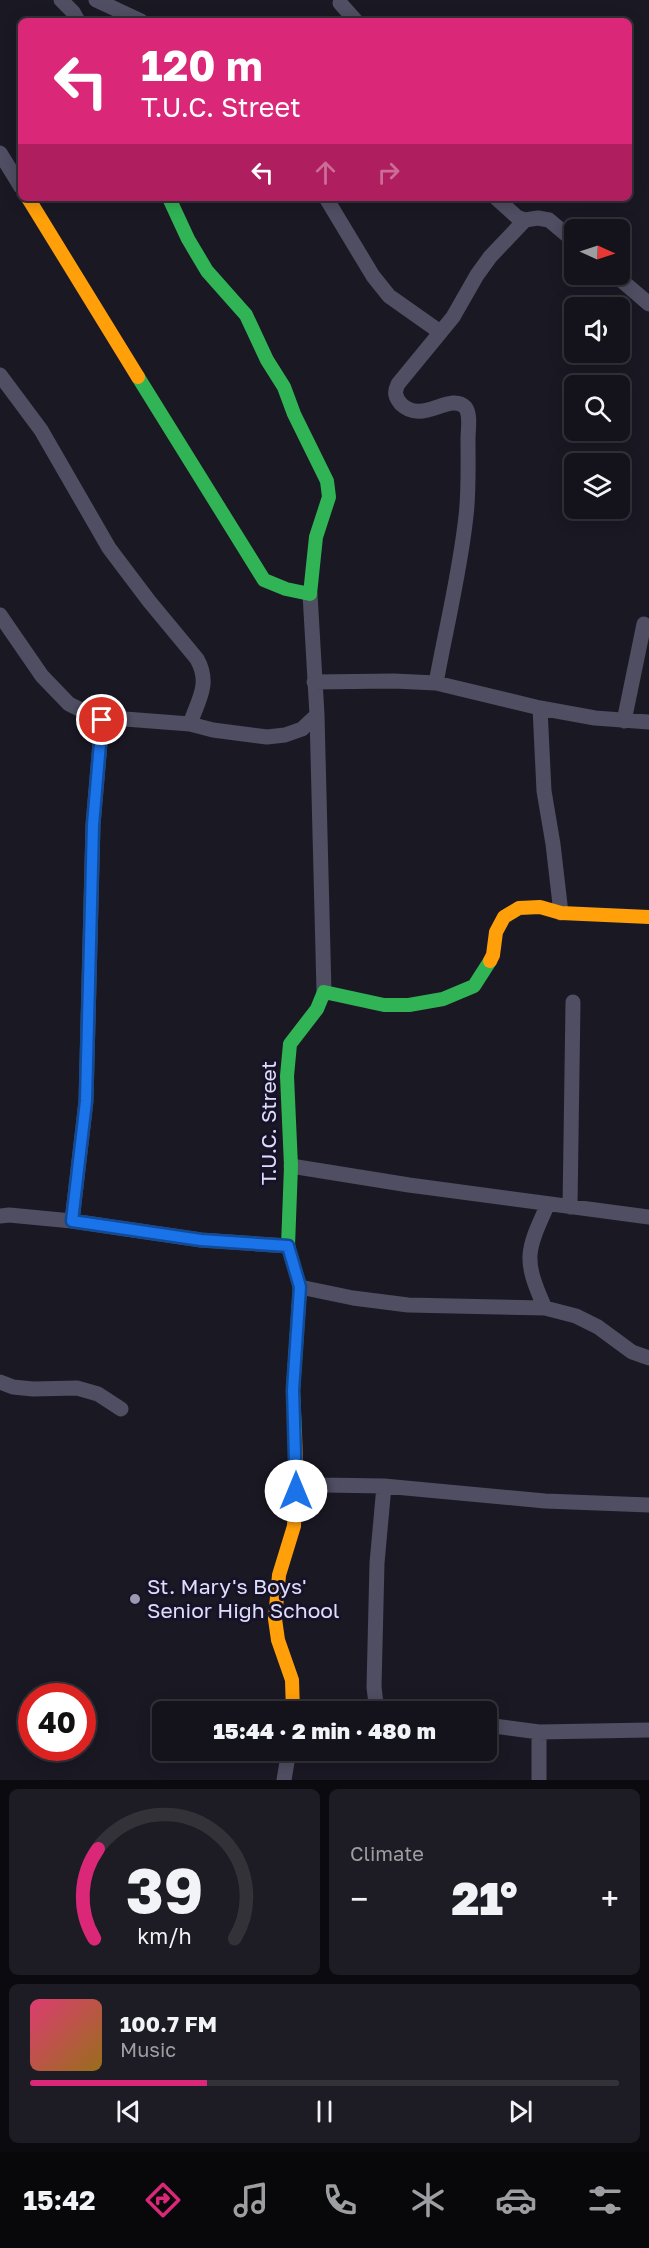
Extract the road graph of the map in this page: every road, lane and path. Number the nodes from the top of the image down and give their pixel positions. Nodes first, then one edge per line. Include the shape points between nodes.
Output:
1 (61, 0) edge
2 (88, 0) edge
3 (96, 0) edge
4 (340, 3) dead end
5 (76, 16) edge
6 (135, 18) edge
7 (353, 18) edge
8 (0, 153) edge
9 (18, 182) edge
10 (30, 201) edge
11 (170, 201) edge
12 (328, 201) edge
13 (499, 201) edge
14 (525, 220) junction
15 (564, 233) edge
16 (627, 285) edge
17 (649, 304) edge
18 (440, 332) junction
19 (0, 375) edge
20 (310, 594) junction
21 (0, 615) edge
22 (644, 624) dead end
23 (314, 682) junction
24 (436, 683) junction
25 (540, 708) junction
26 (317, 715) junction
27 (102, 720) junction
28 (624, 721) junction
29 (649, 722) edge
30 (190, 724) junction
31 (561, 913) junction
32 (649, 917) edge
33 (324, 992) junction
34 (573, 1002) dead end
35 (291, 1166) junction
36 (548, 1204) junction
37 (570, 1207) junction
38 (0, 1216) edge
39 (649, 1217) edge
40 (72, 1221) junction
41 (288, 1246) junction
42 (300, 1287) junction
43 (545, 1308) junction
44 (649, 1358) edge
45 (0, 1382) edge
46 (121, 1409) dead end
47 (296, 1473) junction
48 (384, 1486) junction
49 (649, 1505) edge
50 (294, 1701) edge
51 (376, 1701) edge
52 (497, 1726) edge
53 (649, 1730) edge
54 (538, 1732) junction
55 (287, 1761) edge
56 (284, 1780) edge
57 (539, 1780) edge

1 - 5 street
2 - 5 street
3 - 6 street
4 - 7 street
8 - 9 street
10 - 20 street via 264,580
11 - 20 street via 207,271 246,315 327,481 329,496 316,537
12 - 18 street via 389,296
13 - 14 street
14 - 15 street via 549,220
14 - 18 street via 483,266
16 - 17 street
18 - 24 street via 394,391 396,398 414,412 454,403 467,410 466,516
19 - 30 street via 41,430 109,548 203,669 205,683
20 - 23 street
21 - 27 street via 42,676 69,704
22 - 28 street
23 - 24 street
23 - 26 street
24 - 25 street
25 - 28 street
25 - 31 street via 544,791
26 - 30 street via 302,729 267,737
26 - 33 street
27 - 30 street
27 - 40 street via 93,825 86,1101
28 - 29 street
31 - 32 street
31 - 33 street via 540,907 519,908 504,917 496,932 494,955 474,986 443,999 384,1005
33 - 35 street, T.U.C. Street via 317,1009 290,1044 287,1076
34 - 37 street
35 - 36 street
35 - 41 street, T.U.C. Street
36 - 37 street
36 - 43 street via 532,1240 529,1263
37 - 39 street
38 - 40 street
40 - 41 street via 201,1240
41 - 42 street, T.U.C. Street
42 - 43 street via 408,1305
42 - 47 street via 293,1390
43 - 44 street via 598,1327 632,1352
45 - 46 street via 33,1389 77,1388 99,1394
47 - 48 street via 323,1485
47 - 50 street via 294,1526 279,1575 274,1619 292,1680
48 - 49 street via 545,1501
48 - 51 street via 377,1563
52 - 54 street
53 - 54 street
54 - 57 street
55 - 56 street

